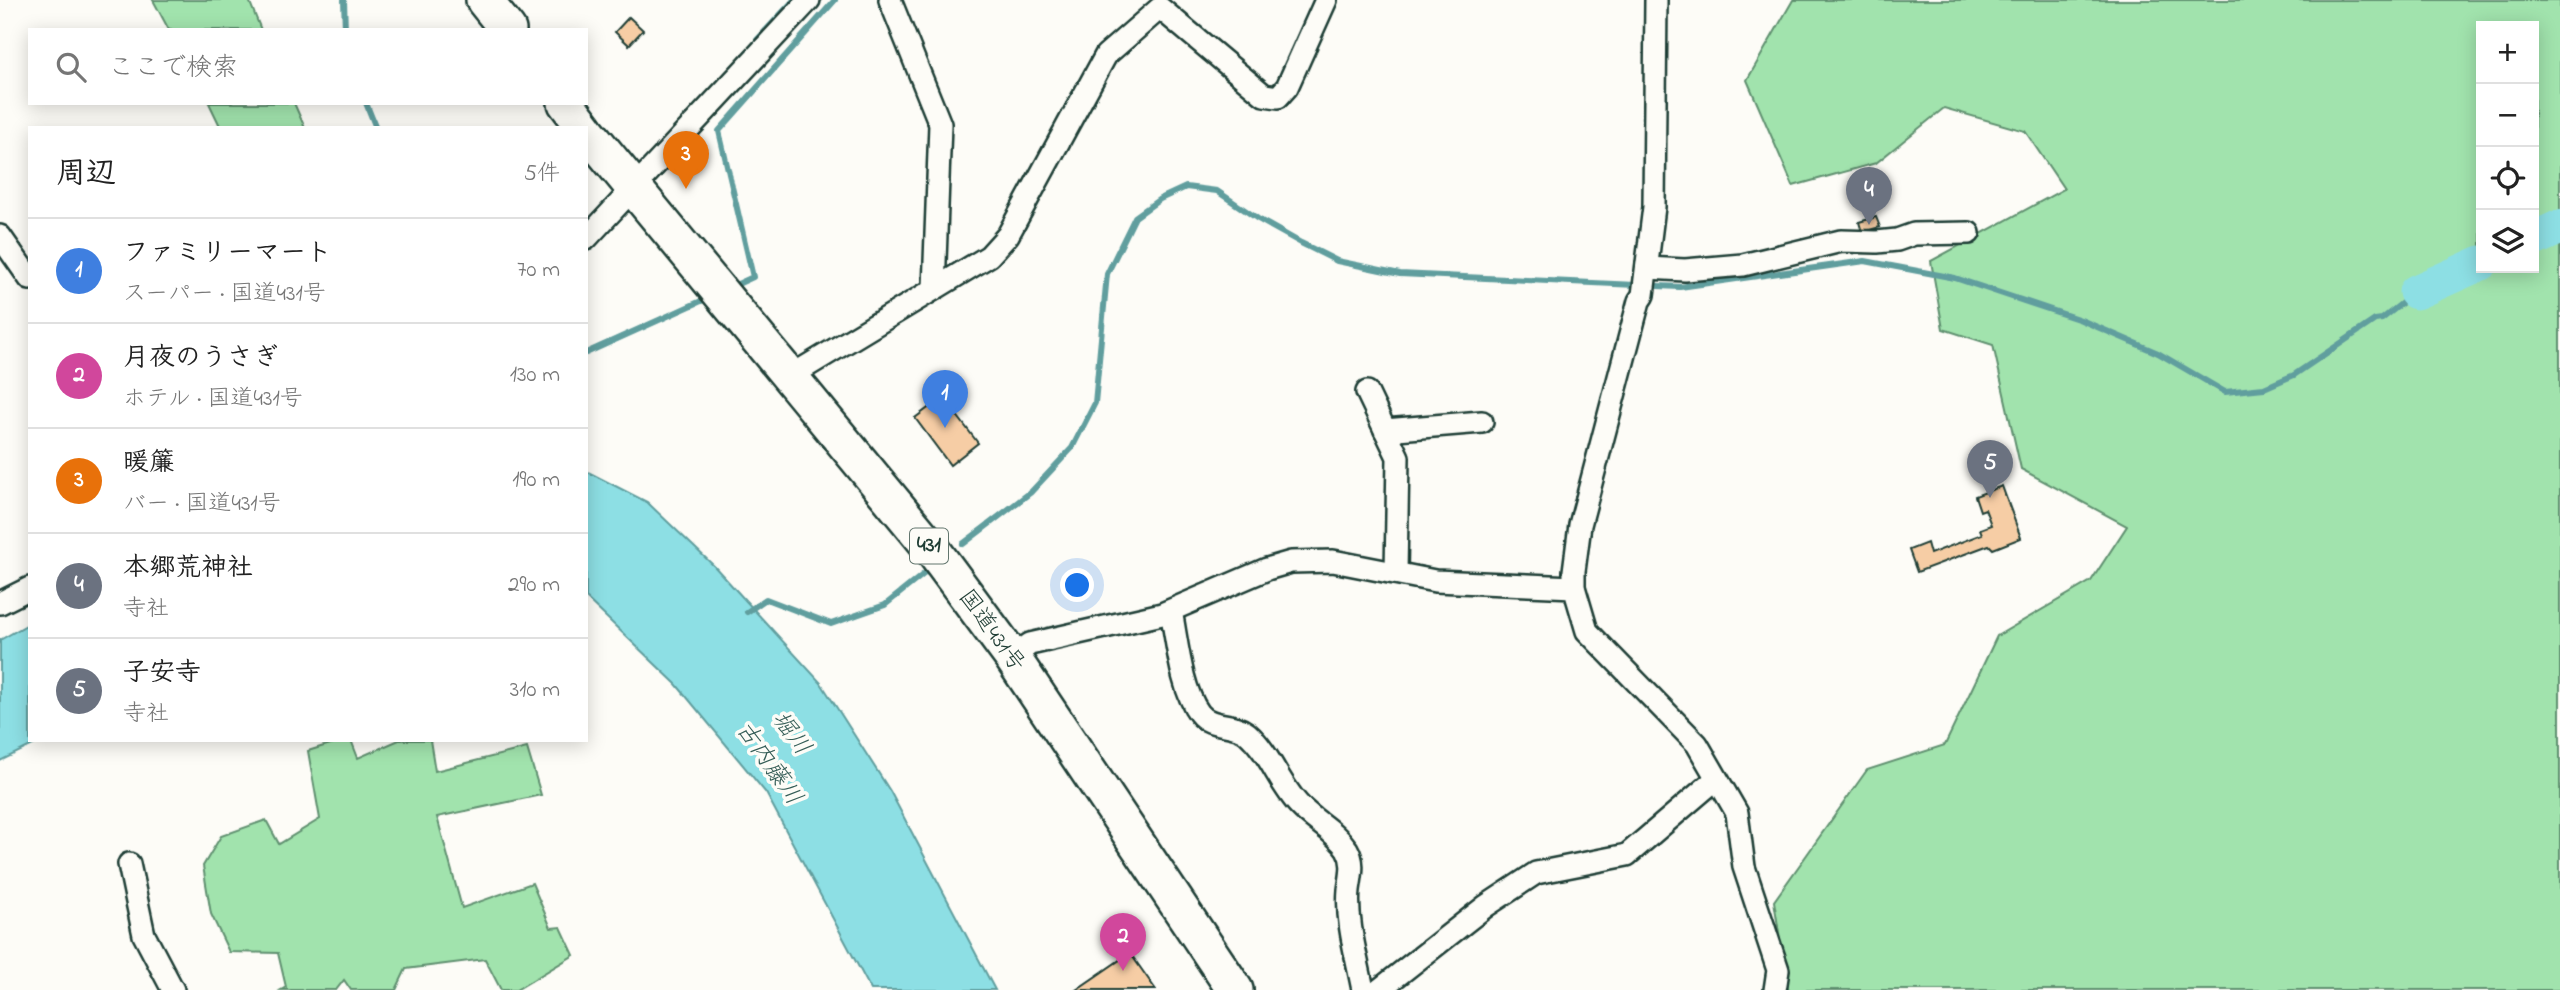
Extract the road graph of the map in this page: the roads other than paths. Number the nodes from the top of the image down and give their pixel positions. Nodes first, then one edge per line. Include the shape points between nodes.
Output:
1 (484, 0) edge
2 (809, 0) edge
3 (890, 0) edge
4 (1326, 0) edge
5 (1656, 0) edge
6 (506, 28) edge
7 (568, 105) edge
8 (584, 126) edge
9 (588, 132) edge
10 (632, 188) junction
11 (1969, 233) dead end
12 (0, 236) edge
13 (588, 237) edge
14 (1646, 270) junction
15 (28, 276) edge
16 (934, 289) junction
17 (789, 377) junction
18 (1367, 392) dead end
19 (1482, 422) dead end
20 (1385, 430) junction
21 (1396, 573) junction
22 (1574, 587) junction
23 (28, 589) edge
24 (0, 603) edge
25 (1171, 611) junction
26 (1012, 657) junction
27 (1716, 779) junction
28 (129, 864) dead end
29 (173, 990) edge
30 (1235, 990) edge
31 (1363, 990) edge
32 (1379, 990) edge
33 (1775, 990) edge

1 - 6 highway
2 - 10 street
3 - 16 street via 940,124
4 - 16 street via 1287,87 1278,97 1264,95 1160,8 1153,12 1106,55 1008,235 989,256
5 - 14 street via 1654,207
7 - 8 highway, 国道431号 / 431
9 - 10 highway, 国道431号 / 431
10 - 13 street
10 - 17 highway, 国道431号 / 431
11 - 14 street via 1914,233 1897,240 1841,242 1744,265
12 - 15 street
14 - 22 street via 1580,525
16 - 17 street
17 - 26 highway, 国道431号 / 431 via 932,549
18 - 20 street
19 - 20 street
20 - 21 street via 1398,457
21 - 22 street via 1435,581
21 - 25 street via 1333,561 1291,562
22 - 27 street via 1587,631 1697,744
23 - 24 street
25 - 26 street via 1030,644
25 - 31 street via 1188,692 1199,713 1208,721 1243,731 1259,745 1301,807 1346,849 1353,867 1349,906
26 - 30 highway, 国道431号 / 431
27 - 32 street via 1627,855 1536,873
27 - 33 street via 1737,813 1744,867 1778,970
28 - 29 street via 144,935

